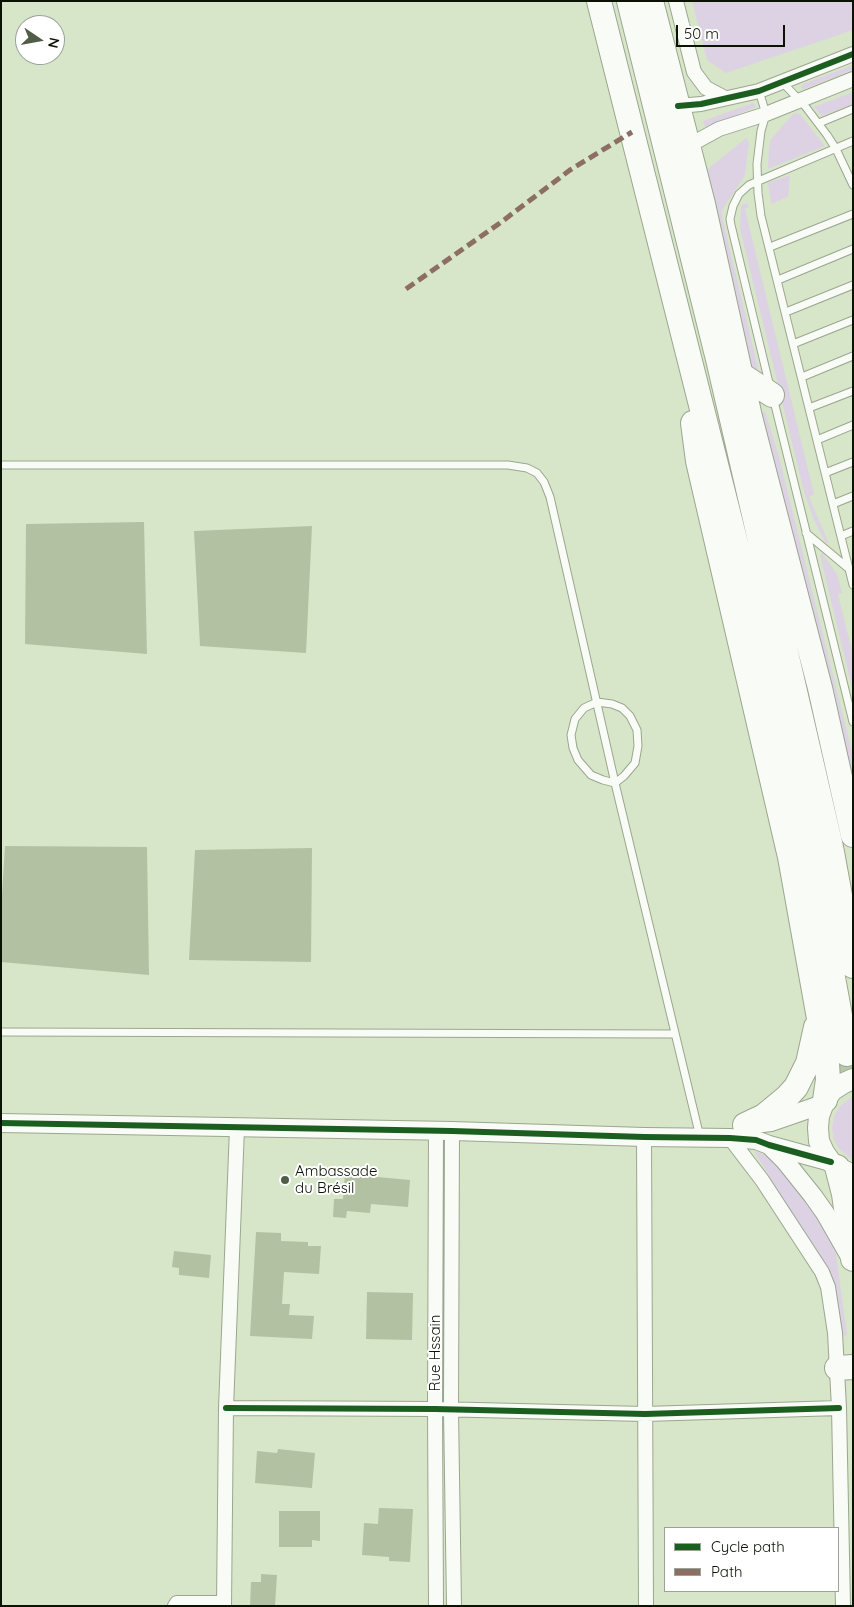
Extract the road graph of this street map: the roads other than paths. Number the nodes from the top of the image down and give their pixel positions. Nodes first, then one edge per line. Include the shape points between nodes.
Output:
1 (599, 1) edge
2 (629, 1) edge
3 (652, 1) edge
4 (676, 1) edge
5 (853, 54) edge
6 (853, 78) edge
7 (783, 83) junction
8 (759, 91) junction
9 (725, 98) junction
10 (799, 100) junction
11 (678, 106) junction
12 (853, 109) edge
13 (766, 114) junction
14 (818, 123) junction
15 (853, 141) edge
16 (688, 146) junction
17 (836, 149) junction
18 (757, 181) junction
19 (853, 185) edge
20 (853, 214) edge
21 (770, 247) junction
22 (853, 249) edge
23 (778, 280) junction
24 (853, 285) edge
25 (786, 312) junction
26 (853, 320) edge
27 (794, 344) junction
28 (853, 356) edge
29 (718, 359) junction
30 (741, 374) junction
31 (802, 377) junction
32 (696, 381) junction
33 (853, 391) edge
34 (772, 395) junction
35 (810, 408) junction
36 (853, 425) edge
37 (817, 440) junction
38 (853, 462) edge
39 (1, 465) edge
40 (825, 473) junction
41 (853, 496) edge
42 (833, 504) junction
43 (853, 531) edge
44 (806, 533) junction
45 (841, 536) junction
46 (851, 567) edge
47 (853, 586) edge
48 (597, 702) junction
49 (853, 722) edge
50 (615, 783) junction
51 (853, 835) edge
52 (853, 966) edge
53 (819, 1013) junction
54 (1, 1032) edge
55 (675, 1034) junction
56 (847, 1054) tunnel mouth
57 (853, 1079) edge
58 (824, 1102) junction
59 (1, 1123) edge
60 (237, 1128) junction
61 (444, 1131) junction
62 (737, 1131) junction
63 (644, 1137) junction
64 (700, 1137) junction
65 (769, 1145) junction
66 (840, 1168) edge
67 (853, 1258) edge
68 (853, 1263) edge
69 (845, 1368) edge
70 (226, 1408) junction
71 (839, 1408) junction
72 (435, 1410) junction
73 (451, 1410) junction
74 (645, 1414) junction
75 (224, 1604) edge
76 (175, 1606) edge
77 (436, 1606) edge
78 (454, 1606) edge
79 (646, 1606) edge
80 (843, 1606) edge

1 - 32 highway
2 - 29 highway
3 - 11 highway
4 - 9 street via 694,72 706,88
5 - 7 street
6 - 10 street
7 - 8 street
7 - 10 lane
8 - 9 street
8 - 13 lane
9 - 11 street
10 - 13 street
10 - 14 lane
11 - 16 highway
12 - 14 lane
13 - 16 street via 698,139
13 - 18 lane via 759,147
14 - 17 lane
15 - 17 lane
16 - 30 highway
17 - 18 lane
17 - 19 lane
18 - 21 lane via 761,216
18 - 34 lane via 739,194 730,219
20 - 21 lane
21 - 23 lane
22 - 23 lane
23 - 25 lane
24 - 25 lane
25 - 27 lane
26 - 27 lane
27 - 31 lane
28 - 31 lane
29 - 30 highway
29 - 52 highway via 831,847
30 - 34 highway
30 - 51 highway via 820,688
31 - 35 lane
32 - 53 highway via 693,421 698,461 790,857
32 - 56 highway via 810,852
33 - 35 lane
34 - 44 lane
35 - 37 lane
36 - 37 lane
37 - 40 lane
38 - 40 lane
39 - 48 lane via 508,465 527,468 540,477 548,492
40 - 42 lane
41 - 42 lane
42 - 45 lane
43 - 45 lane
44 - 46 lane
44 - 49 lane
45 - 46 lane
46 - 47 lane
48 - 50 lane
48 - 50 lane via 622,708 637,730 634,763
48 - 50 lane via 584,708 575,720 571,735 573,748 591,775
50 - 55 lane
53 - 58 highway via 828,1080
53 - 62 highway via 808,1063 796,1087 764,1116
54 - 55 lane
55 - 64 lane
57 - 58 main road via 833,1090
58 - 62 street via 772,1122
58 - 66 main road via 819,1116 819,1140 824,1152
59 - 60 street
60 - 61 street
60 - 70 street
61 - 63 street
61 - 72 street, Rue Hssain
61 - 73 street, Rue Hssain
62 - 64 street
62 - 65 street
62 - 69 street via 762,1180 822,1272
63 - 64 street
63 - 74 street
65 - 66 street
65 - 68 street via 813,1196
66 - 67 highway
69 - 71 street
70 - 72 street
70 - 75 street
71 - 74 street
71 - 80 street
72 - 73 street
72 - 77 street, Rue Hssain
73 - 74 street
73 - 78 street, Rue Hssain
74 - 79 street
75 - 76 street via 177,1603

